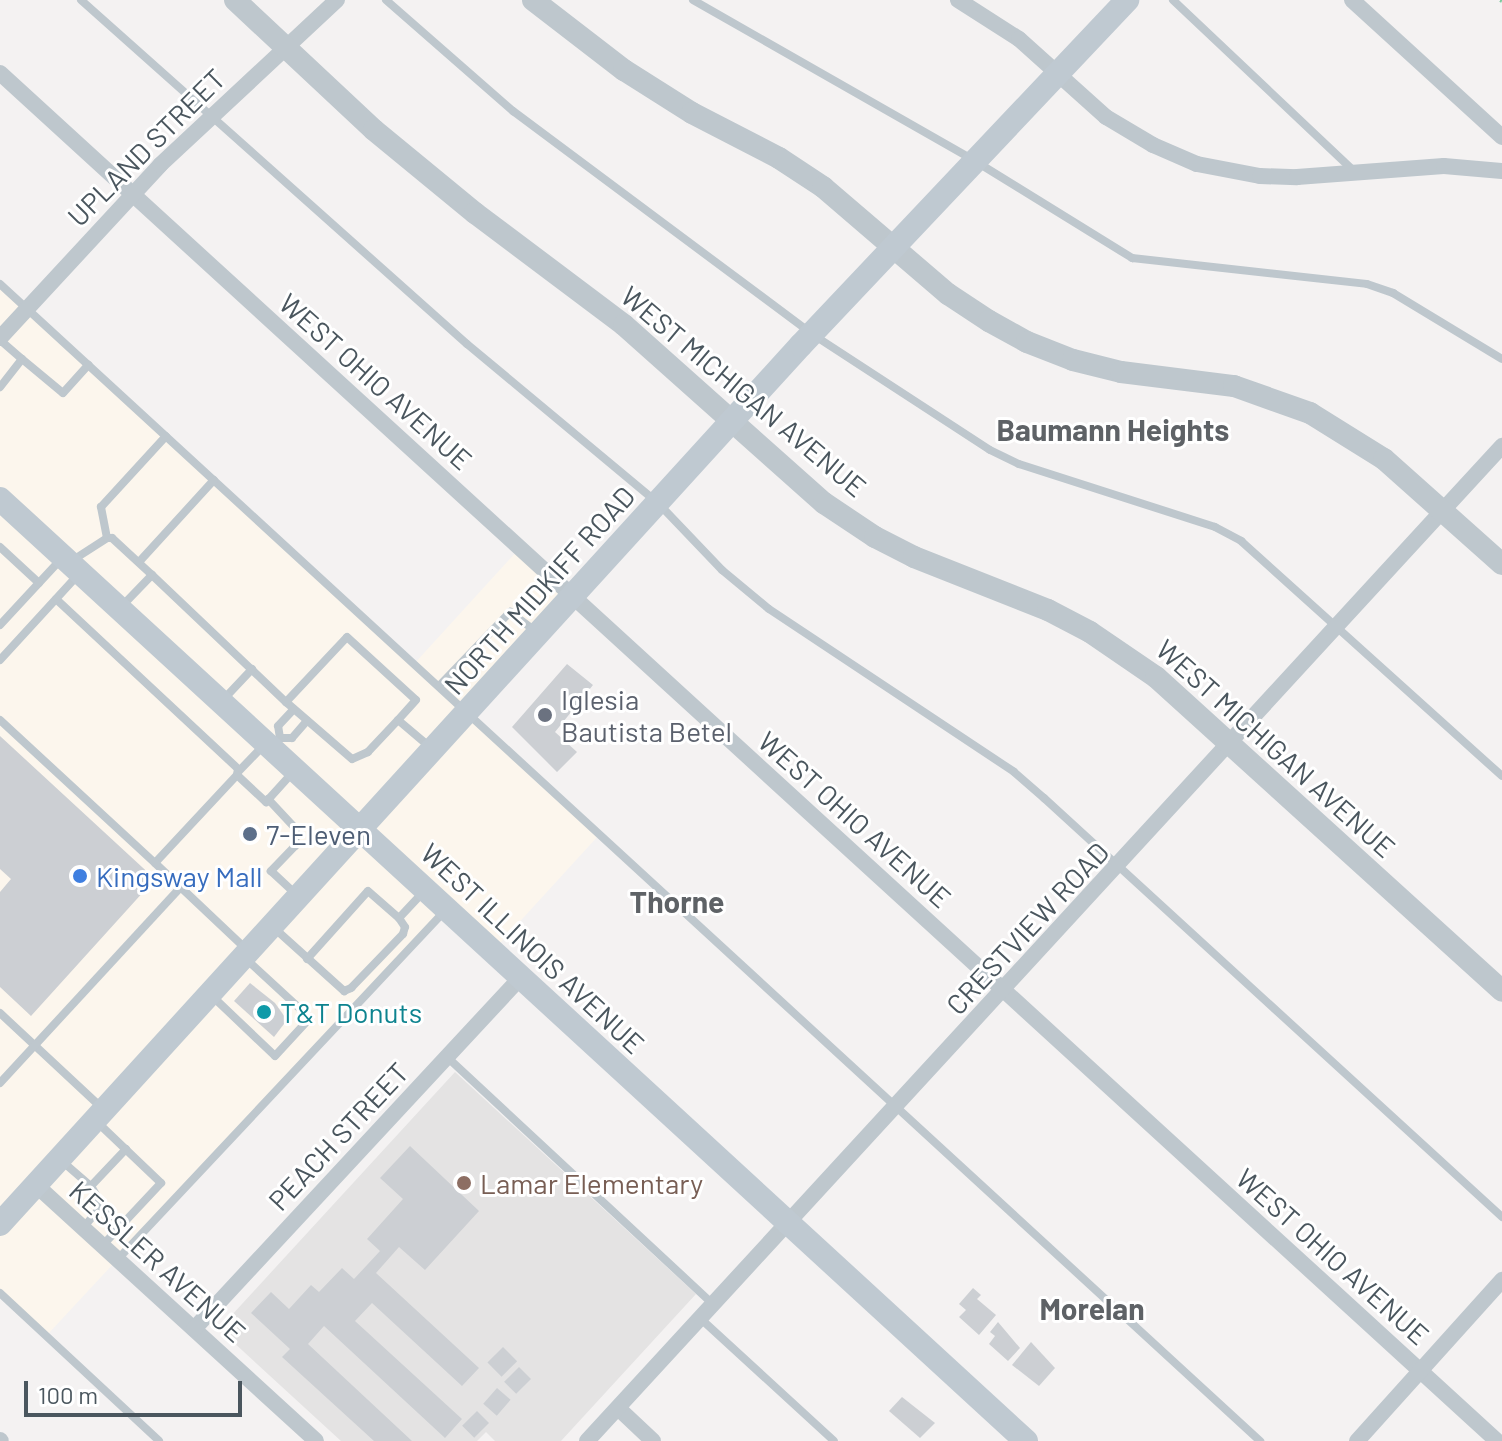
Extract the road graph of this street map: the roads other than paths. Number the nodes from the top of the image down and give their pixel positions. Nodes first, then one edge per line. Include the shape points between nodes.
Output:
1 (81, 0) edge
2 (235, 0) edge
3 (337, 0) edge
4 (386, 0) edge
5 (533, 0) edge
6 (693, 0) edge
7 (1127, 0) edge
8 (1173, 0) edge
9 (1352, 0) edge
10 (963, 1) edge
11 (287, 48) junction
12 (0, 73) edge
13 (1057, 74) junction
14 (210, 118) junction
15 (1502, 137) edge
16 (975, 161) junction
17 (1502, 171) edge
18 (1355, 172) junction
19 (132, 193) junction
20 (895, 246) junction
21 (0, 284) edge
22 (27, 309) junction
23 (812, 334) junction
24 (0, 339) edge
25 (22, 359) junction
26 (1502, 359) edge
27 (88, 365) junction
28 (0, 387) edge
29 (733, 421) junction
30 (166, 436) junction
31 (1502, 446) edge
32 (214, 480) junction
33 (0, 499) edge
34 (658, 503) junction
35 (1443, 510) junction
36 (107, 538) junction
37 (0, 547) edge
38 (139, 562) junction
39 (71, 564) junction
40 (1502, 564) edge
41 (152, 575) junction
42 (39, 583) junction
43 (573, 596) junction
44 (56, 599) junction
45 (119, 609) junction
46 (0, 625) edge
47 (1338, 626) junction
48 (539, 634) junction
49 (0, 660) edge
50 (252, 669) junction
51 (439, 686) junction
52 (221, 702) junction
53 (286, 702) junction
54 (294, 709) junction
55 (468, 712) junction
56 (0, 720) edge
57 (398, 720) junction
58 (307, 721) junction
59 (272, 743) junction
60 (1230, 745) junction
61 (434, 750) junction
62 (295, 770) junction
63 (238, 773) junction
64 (1502, 776) edge
65 (268, 799) junction
66 (360, 831) junction
67 (155, 863) junction
68 (1118, 867) junction
69 (181, 887) junction
70 (425, 890) junction
71 (299, 897) junction
72 (446, 910) junction
73 (399, 918) junction
74 (273, 926) junction
75 (247, 954) junction
76 (307, 959) junction
77 (520, 978) junction
78 (1005, 991) junction
79 (1502, 991) edge
80 (211, 994) junction
81 (0, 1013) edge
82 (35, 1045) junction
83 (447, 1057) junction
84 (0, 1083) edge
85 (897, 1107) junction
86 (100, 1115) junction
87 (126, 1149) junction
88 (60, 1159) junction
89 (36, 1185) junction
90 (91, 1186) junction
91 (102, 1205) junction
92 (1502, 1217) edge
93 (2, 1218) edge
94 (788, 1224) junction
95 (122, 1225) junction
96 (83, 1228) junction
97 (102, 1246) junction
98 (118, 1259) junction
99 (1502, 1280) edge
100 (0, 1293) edge
101 (713, 1305) junction
102 (701, 1319) junction
103 (194, 1329) junction
104 (1419, 1370) junction
105 (618, 1408) junction
106 (159, 1441) edge
107 (316, 1441) edge
108 (587, 1441) edge
109 (653, 1441) edge
110 (834, 1441) edge
111 (1026, 1441) edge
112 (1260, 1441) edge
113 (1357, 1441) edge
114 (1497, 1441) edge

1 - 14 lane
2 - 11 street, WEST MICHIGAN AVENUE
3 - 11 street, UPLAND STREET
4 - 23 lane via 513,111
5 - 20 street via 624,70 801,172
6 - 16 lane
7 - 13 main road, NORTH MIDKIFF ROAD
8 - 18 lane
9 - 15 street
10 - 13 street
11 - 14 street, UPLAND STREET
11 - 29 street, WEST MICHIGAN AVENUE via 408,159 624,325
12 - 19 street, WEST OHIO AVENUE
13 - 16 main road, NORTH MIDKIFF ROAD
13 - 18 street via 1125,130 1197,164 1260,176
14 - 19 street, UPLAND STREET
14 - 34 lane
16 - 20 main road, NORTH MIDKIFF ROAD
16 - 26 lane via 1132,258 1367,284 1404,299
17 - 18 street via 1444,166
19 - 22 street, UPLAND STREET
19 - 43 street, WEST OHIO AVENUE
20 - 23 main road, NORTH MIDKIFF ROAD
20 - 35 street via 966,307 1047,350 1121,372 1247,389 1310,413 1374,450
21 - 22 lane
22 - 24 street, UPLAND STREET
22 - 27 lane
23 - 29 main road, NORTH MIDKIFF ROAD
23 - 47 lane via 1019,464 1215,527 1241,541
24 - 25 lane
25 - 27 lane via 63,393
25 - 28 lane
27 - 30 lane
29 - 34 main road, NORTH MIDKIFF ROAD
29 - 60 street, WEST MICHIGAN AVENUE via 824,503 867,532 1090,632 1156,677
30 - 32 lane
30 - 36 lane via 100,513
31 - 35 street, CRESTVIEW ROAD
32 - 38 lane
32 - 51 lane
33 - 39 main road, WEST ILLINOIS AVENUE
34 - 43 main road, NORTH MIDKIFF ROAD
34 - 68 lane via 722,570 769,609 1014,772
35 - 40 street
35 - 47 street, CRESTVIEW ROAD
36 - 38 lane via 119,541
36 - 39 lane
37 - 42 lane
38 - 41 lane
39 - 42 lane
39 - 44 lane
39 - 45 main road, WEST ILLINOIS AVENUE
41 - 45 lane
41 - 50 lane
42 - 46 lane
43 - 48 main road, NORTH MIDKIFF ROAD
43 - 78 street, WEST OHIO AVENUE
44 - 49 lane
44 - 63 lane
45 - 52 main road, WEST ILLINOIS AVENUE
47 - 60 street, CRESTVIEW ROAD
47 - 64 lane
48 - 51 lane via 510,612
48 - 55 main road, NORTH MIDKIFF ROAD
50 - 52 lane
50 - 53 lane
51 - 55 lane
52 - 59 main road, WEST ILLINOIS AVENUE
53 - 54 lane
53 - 57 lane via 347,637 416,700
54 - 58 lane
54 - 59 lane via 278,726
55 - 61 main road, NORTH MIDKIFF ROAD
55 - 85 lane
56 - 67 lane
57 - 58 lane via 368,752 352,759
57 - 61 lane
58 - 59 lane via 292,738
59 - 62 main road, WEST ILLINOIS AVENUE
59 - 63 lane
60 - 68 street, CRESTVIEW ROAD
60 - 79 street, WEST MICHIGAN AVENUE
61 - 66 main road, NORTH MIDKIFF ROAD
62 - 65 lane
62 - 66 main road, WEST ILLINOIS AVENUE
63 - 65 lane
63 - 67 lane
65 - 71 lane via 296,829 295,846 271,871
66 - 70 main road, WEST ILLINOIS AVENUE
66 - 71 main road, NORTH MIDKIFF ROAD
67 - 69 lane
68 - 78 street, CRESTVIEW ROAD
68 - 92 lane
69 - 75 lane
69 - 82 lane
70 - 72 main road, WEST ILLINOIS AVENUE
70 - 73 lane
71 - 74 main road, NORTH MIDKIFF ROAD
72 - 77 main road, WEST ILLINOIS AVENUE
72 - 98 lane
73 - 76 lane via 368,891
73 - 76 lane via 403,934 351,988 338,989
74 - 75 main road, NORTH MIDKIFF ROAD
74 - 76 lane
75 - 80 main road, NORTH MIDKIFF ROAD
75 - 80 lane via 310,1018 275,1056
77 - 83 street, PEACH STREET
77 - 94 main road, WEST ILLINOIS AVENUE
78 - 85 street, CRESTVIEW ROAD
78 - 104 street, WEST OHIO AVENUE
80 - 86 main road, NORTH MIDKIFF ROAD
81 - 82 lane
82 - 84 lane
82 - 86 lane
83 - 101 lane
83 - 103 street, PEACH STREET
85 - 94 street, CRESTVIEW ROAD
85 - 112 lane
86 - 87 lane
86 - 88 main road, NORTH MIDKIFF ROAD
87 - 90 lane
87 - 95 lane via 161,1183
88 - 89 main road, NORTH MIDKIFF ROAD
88 - 90 lane
89 - 93 main road, NORTH MIDKIFF ROAD
89 - 96 street, KESSLER AVENUE
90 - 91 lane
91 - 95 lane
91 - 96 lane
94 - 101 street, CRESTVIEW ROAD
94 - 111 main road, WEST ILLINOIS AVENUE
95 - 97 lane
96 - 97 street, KESSLER AVENUE
97 - 98 street, KESSLER AVENUE
98 - 103 street, KESSLER AVENUE
99 - 104 street
100 - 106 lane
101 - 102 street, CRESTVIEW ROAD
102 - 105 street, CRESTVIEW ROAD
102 - 110 lane
103 - 107 street, KESSLER AVENUE
104 - 113 street
104 - 114 street, WEST OHIO AVENUE
105 - 108 street, CRESTVIEW ROAD
105 - 109 street

